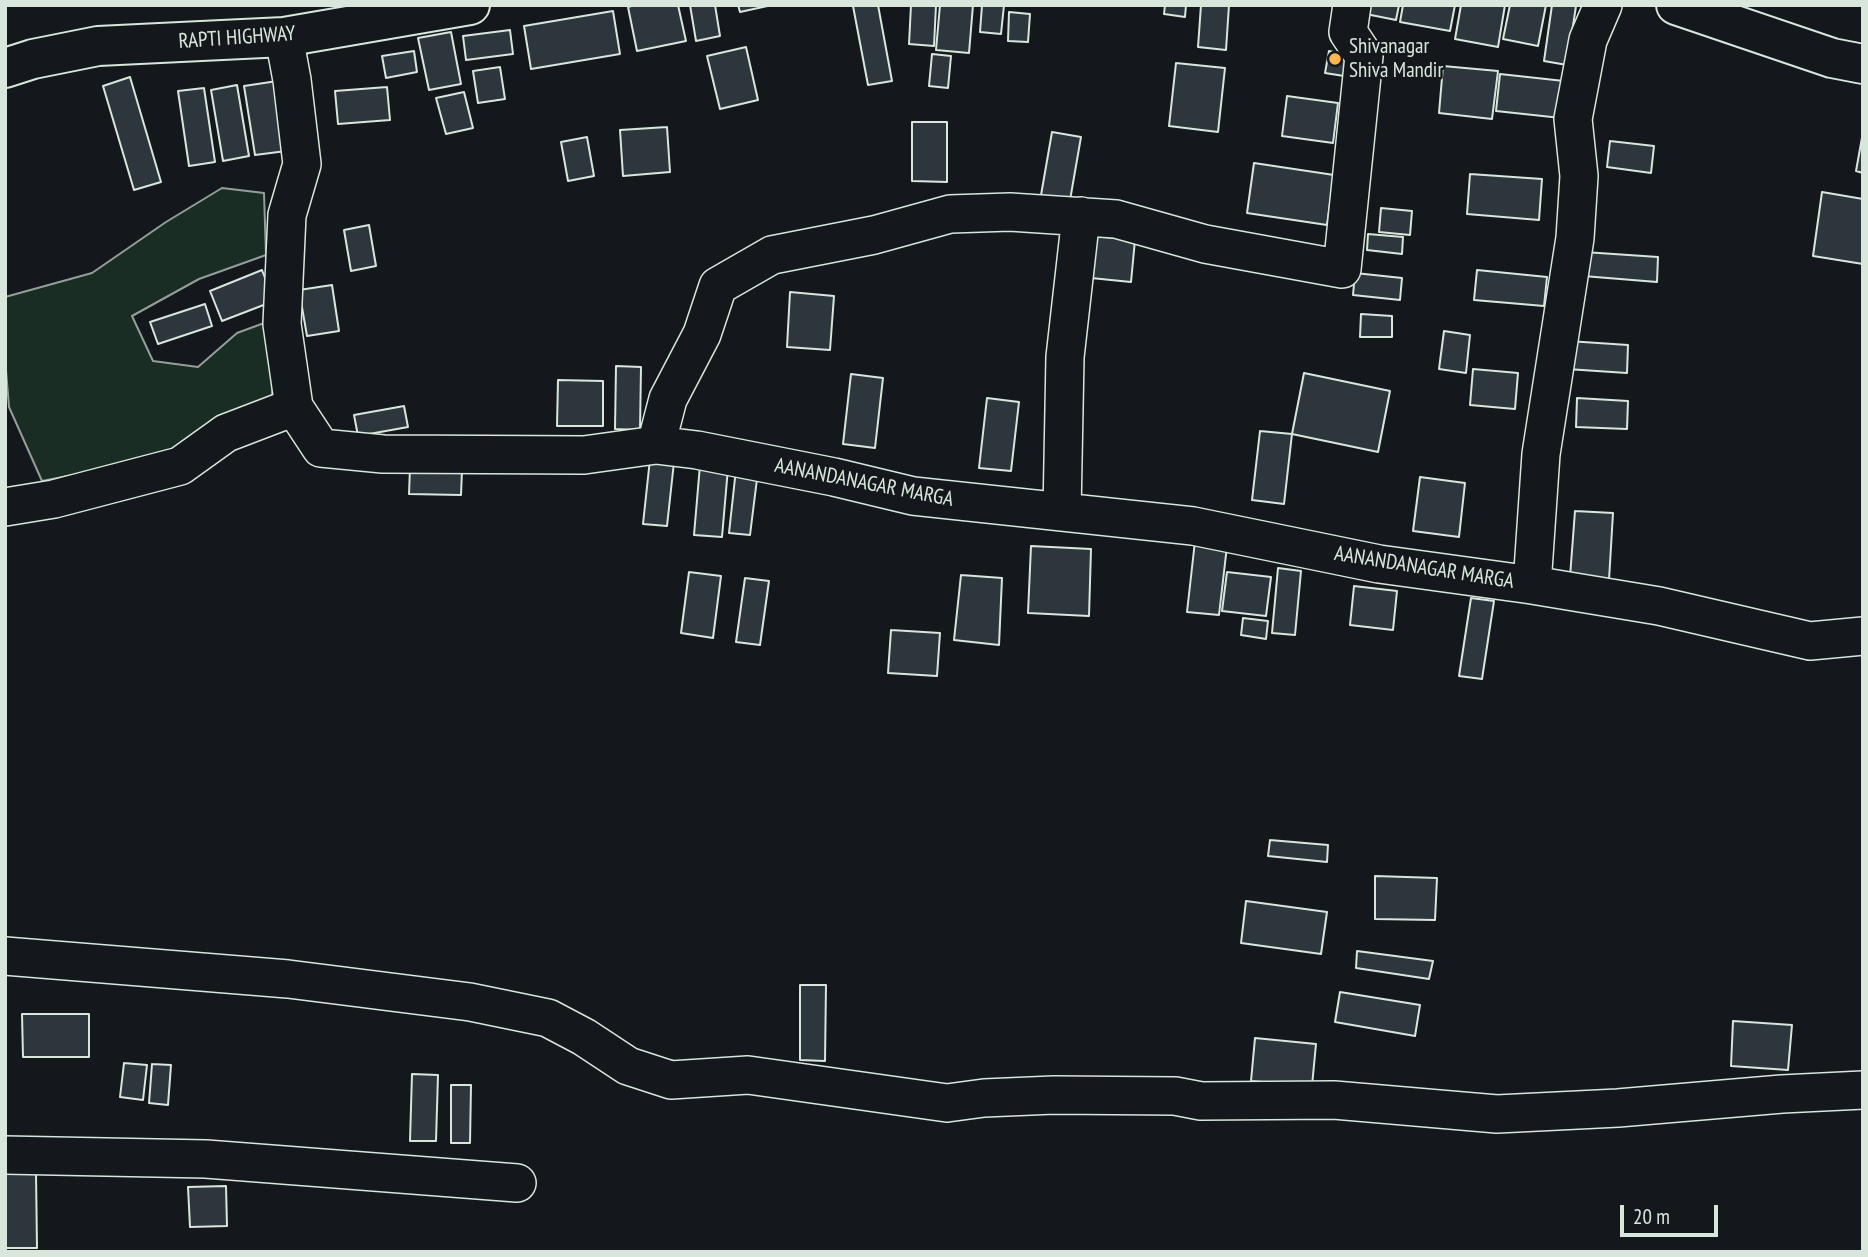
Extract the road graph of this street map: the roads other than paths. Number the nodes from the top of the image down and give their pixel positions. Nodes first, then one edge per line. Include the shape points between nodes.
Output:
1 (470, 5) edge
2 (1352, 5) edge
3 (1603, 5) edge
4 (1676, 5) edge
5 (284, 37) junction
6 (1863, 64) edge
7 (5, 68) edge
8 (1081, 216) junction
9 (294, 407) junction
10 (656, 445) junction
11 (5, 507) edge
12 (1062, 512) junction
13 (1532, 585) junction
14 (1863, 636) edge
15 (5, 956) edge
16 (1863, 1090) edge
17 (5, 1155) edge
18 (517, 1183) dead end

1 - 5 main road, RAPTI HIGHWAY
2 - 8 street via 1348,32 1364,55 1342,269 1205,244 1116,219
3 - 13 street via 1588,40 1573,119 1579,176 1575,238 1541,454
4 - 6 main road via 1832,58
5 - 7 main road, RAPTI HIGHWAY via 98,46
5 - 9 street, AANANDANAGAR MARGA via 302,164 287,215 282,324
8 - 10 street via 950,214 772,255 718,286 702,334 668,399
8 - 12 street via 1065,357
9 - 10 street, AANANDANAGAR MARGA via 321,448 383,454 584,455
9 - 11 street via 226,433 180,466
10 - 12 street, AANANDANAGAR MARGA via 913,496
12 - 13 street, AANANDANAGAR MARGA via 1193,526 1379,564
13 - 14 street, AANANDANAGAR MARGA via 1659,606 1810,641
15 - 16 street via 288,979 470,1002 548,1018 628,1066 671,1080 748,1075 947,1103 1054,1094 1175,1096 1201,1101 1334,1100 1497,1114
17 - 18 street via 206,1159

